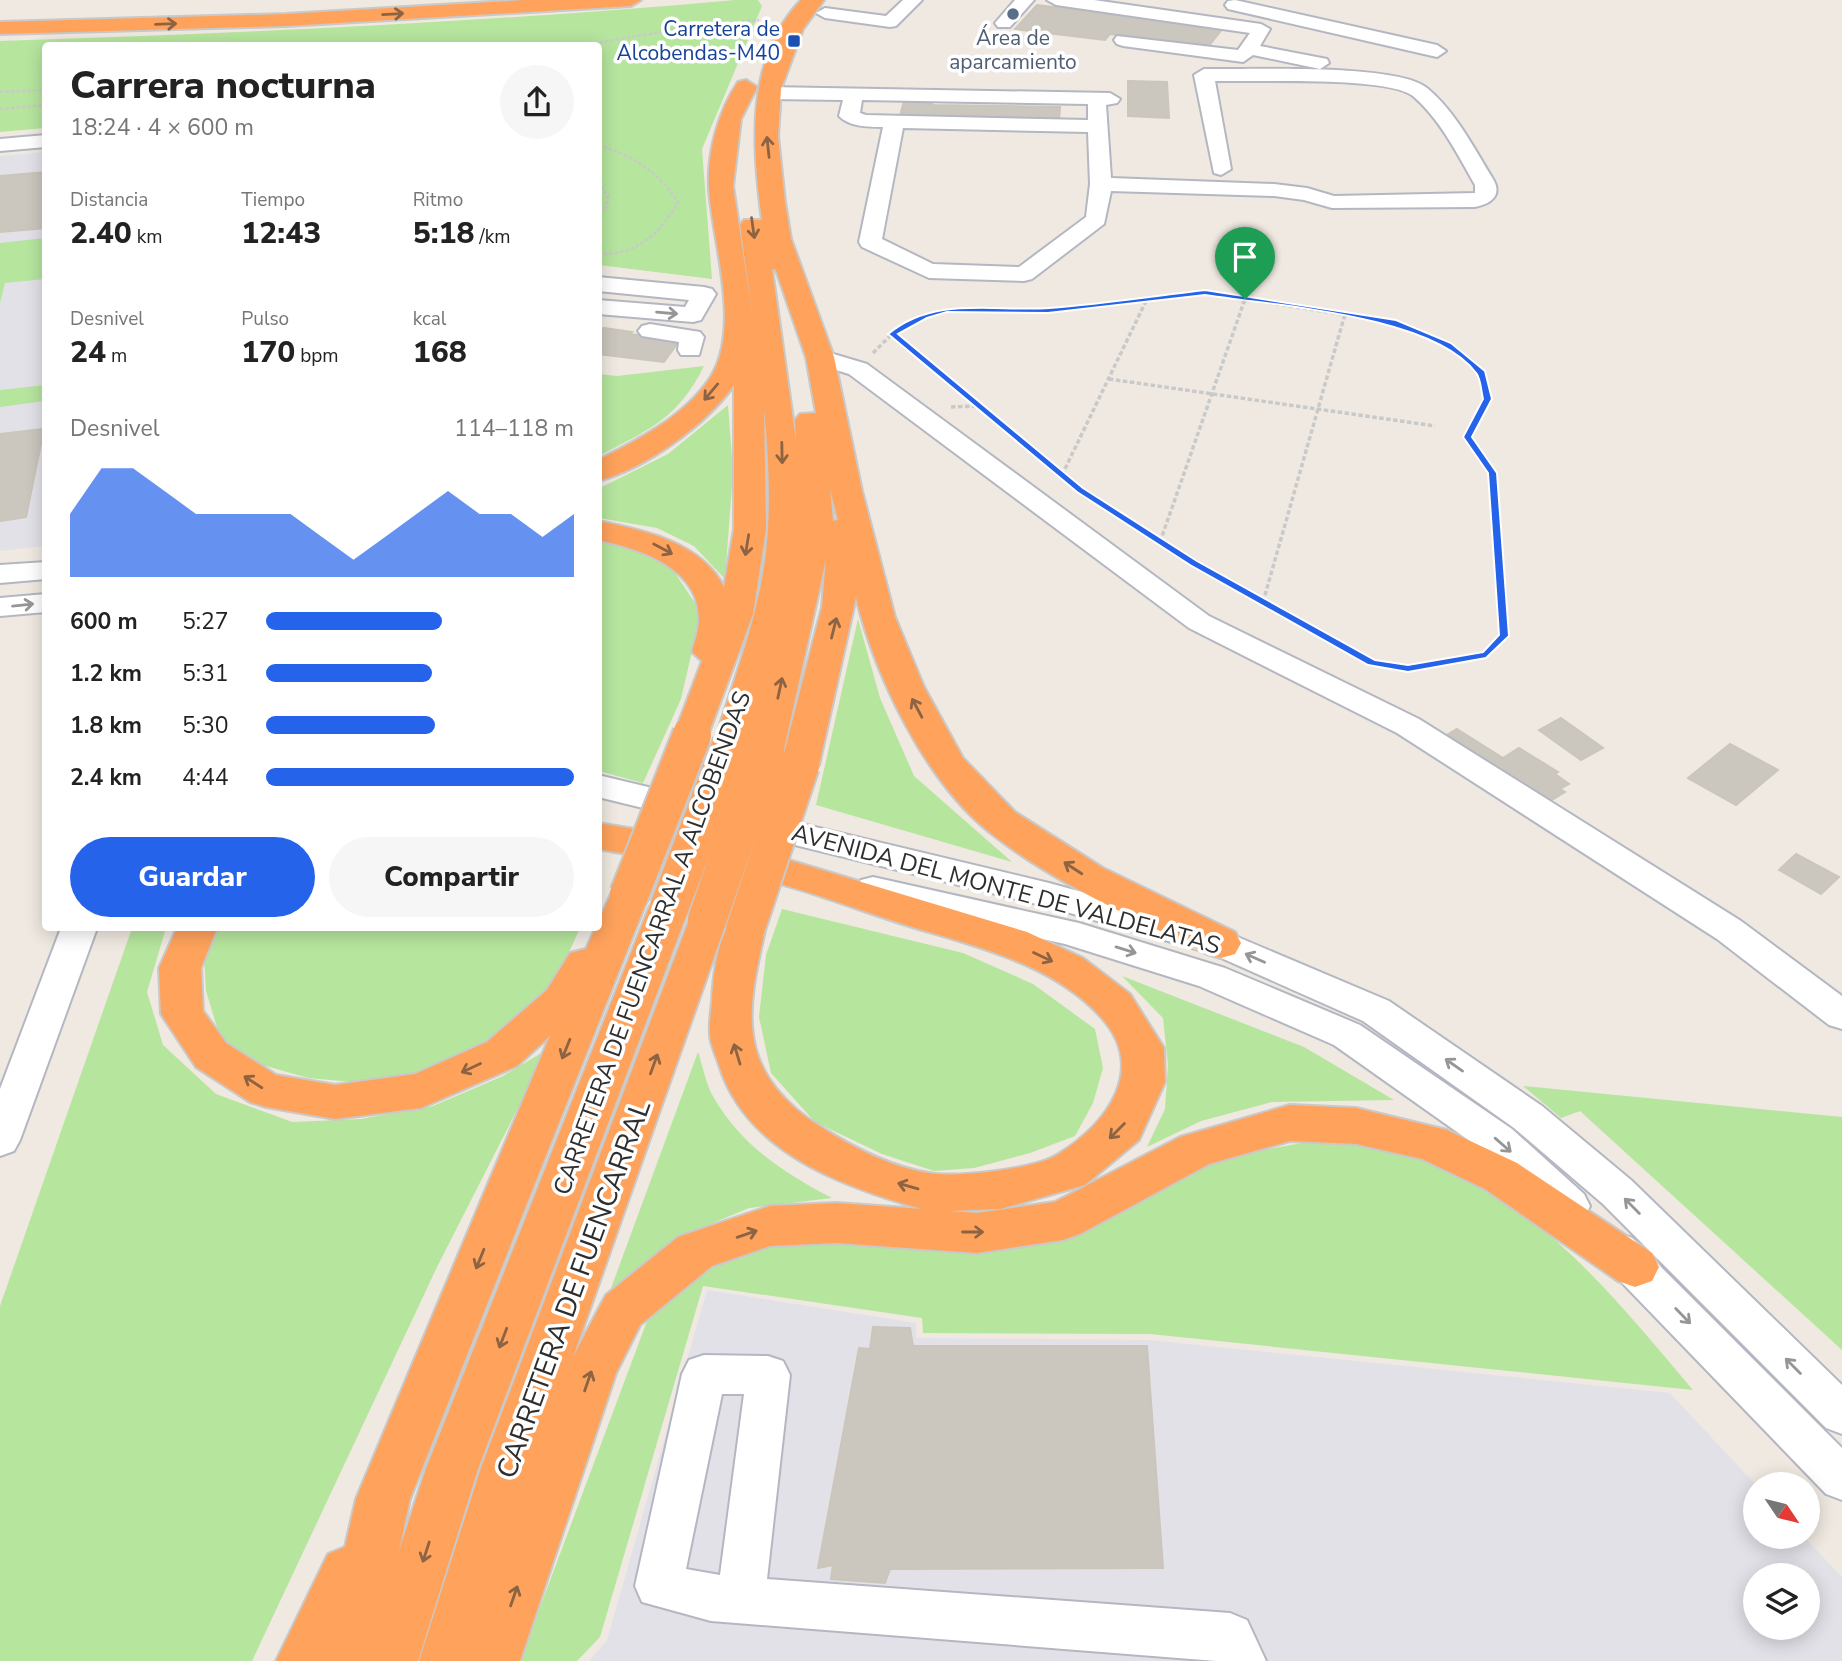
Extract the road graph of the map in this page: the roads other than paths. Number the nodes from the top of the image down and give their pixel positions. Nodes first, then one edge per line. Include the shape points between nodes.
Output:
1 (272, 0) edge
2 (631, 0) edge
3 (892, 0) edge
4 (913, 0) edge
5 (1025, 0) edge
6 (1056, 0) edge
7 (1216, 2) dead end
8 (828, 7) edge
9 (0, 12) edge
10 (769, 16) road end
11 (1004, 23) dead end
12 (0, 31) edge
13 (1123, 40) dead end
14 (1249, 49) junction
15 (1437, 51) dead end
16 (757, 75) junction
17 (1335, 78) junction
18 (854, 94) junction
19 (894, 122) junction
20 (1098, 126) junction
21 (42, 141) edge
22 (0, 145) edge
23 (1221, 169) dead end
24 (1101, 184) junction
25 (778, 239) junction
26 (602, 284) edge
27 (602, 307) edge
28 (602, 325) edge
29 (738, 331) junction
30 (690, 350) dead end
31 (820, 357) junction
32 (602, 470) edge
33 (846, 491) junction
34 (602, 531) edge
35 (42, 570) edge
36 (0, 574) edge
37 (42, 603) edge
38 (0, 607) edge
39 (692, 735) junction
40 (765, 754) junction
41 (602, 787) edge
42 (602, 824) edge
43 (602, 837) edge
44 (749, 862) junction
45 (687, 913) junction
46 (78, 931) edge
47 (196, 931) edge
48 (1221, 943) junction
49 (1842, 1015) edge
50 (0, 1140) edge
51 (1635, 1267) junction
52 (1842, 1414) edge
53 (1842, 1479) edge
54 (383, 1499) junction
55 (741, 1600) junction
56 (304, 1661) edge
57 (339, 1661) edge
58 (390, 1661) edge
59 (447, 1661) edge
60 (492, 1661) edge
61 (1242, 1661) edge

1 - 9 highway
12 -> 2 highway
3 - 8 street via 880,12
4 - 8 street via 890,22
5 - 11 street
6 - 14 street via 1261,29
7 - 15 street
8 - 16 highway, CARRETERA DE FUENCARRAL A ALCOBENDAS via 777,63
10 - 16 highway, CARRETERA DE FUENCARRAL A ALCOBENDAS
13 - 14 street via 1243,56
14 - 17 street via 1329,66
16 - 18 street
25 -> 16 highway, CARRETERA DE FUENCARRAL A ALCOBENDAS
16 - 29 highway via 729,119 721,186
16 -> 40 highway, CARRETERA DE FUENCARRAL A ALCOBENDAS via 741,141 782,440 784,529 771,612
17 - 23 street via 1204,75
17 - 24 street via 1385,79 1419,91 1455,133 1486,185 1486,196 1475,201 1332,202 1274,190
18 - 19 street via 849,116
18 - 20 street via 1104,99
19 - 20 street
19 - 24 street via 870,242 929,271 1024,274 1096,219
20 - 24 street
21 - 22 street
25 - 31 highway
40 -> 25 highway, CARRETERA DE FUENCARRAL A ALCOBENDAS via 817,526 814,442
27 -> 26 street via 693,315 704,294
28 - 30 street via 690,336 694,338
29 -> 32 highway via 726,374 697,408 643,449
29 -> 39 highway via 749,391 750,529 736,614
31 - 33 highway
31 - 49 street via 858,369 1199,622 1408,726 1729,930
40 -> 33 highway via 839,607
48 -> 33 highway via 1089,878 1001,821 948,765 906,687 878,617
34 -> 39 highway via 646,540 685,561 709,591 716,618
35 - 36 street
38 -> 37 street
39 - 45 highway, bridge
40 - 45 highway, bridge
40 - 45 highway, CARRETERA DE FUENCARRAL A ALCOBENDAS, bridge
41 - 48 street, AVENIDA DEL MONTE DE VALDELATAS via 1049,895
42 - 44 street, AVENIDA DEL MONTE DE VALDELATAS
43 - 44 highway
44 -> 45 highway via 1013,943 1068,969 1115,1005 1142,1048 1143,1082 1123,1127 1069,1172 1000,1190 931,1193 836,1160 787,1129 748,1088 731,1036 734,976
44 -> 51 street, AVENIDA DEL MONTE DE VALDELATAS via 1067,932 1212,977 1347,1035 1499,1140
45 -> 47 highway via 562,1001 502,1054 421,1091 335,1102 266,1090 211,1055 182,1014 180,968
45 -> 54 highway
45 -> 58 highway, CARRETERA DE FUENCARRAL A ALCOBENDAS via 453,1469
59 -> 45 highway, CARRETERA DE FUENCARRAL
46 - 50 street
52 -> 48 street, AVENIDA DEL MONTE DE VALDELATAS via 1617,1192 1528,1117 1376,1011
51 -> 53 street, AVENIDA DEL MONTE DE VALDELATAS
60 -> 51 highway via 592,1369 623,1310 695,1251 769,1226 836,1223 977,1233 1063,1220 1196,1150 1290,1122 1356,1126 1432,1143 1501,1176
54 - 56 highway
54 - 57 highway via 364,1584
55 - 55 street via 659,1586 704,1374 768,1375
55 - 61 street via 1230,1637

